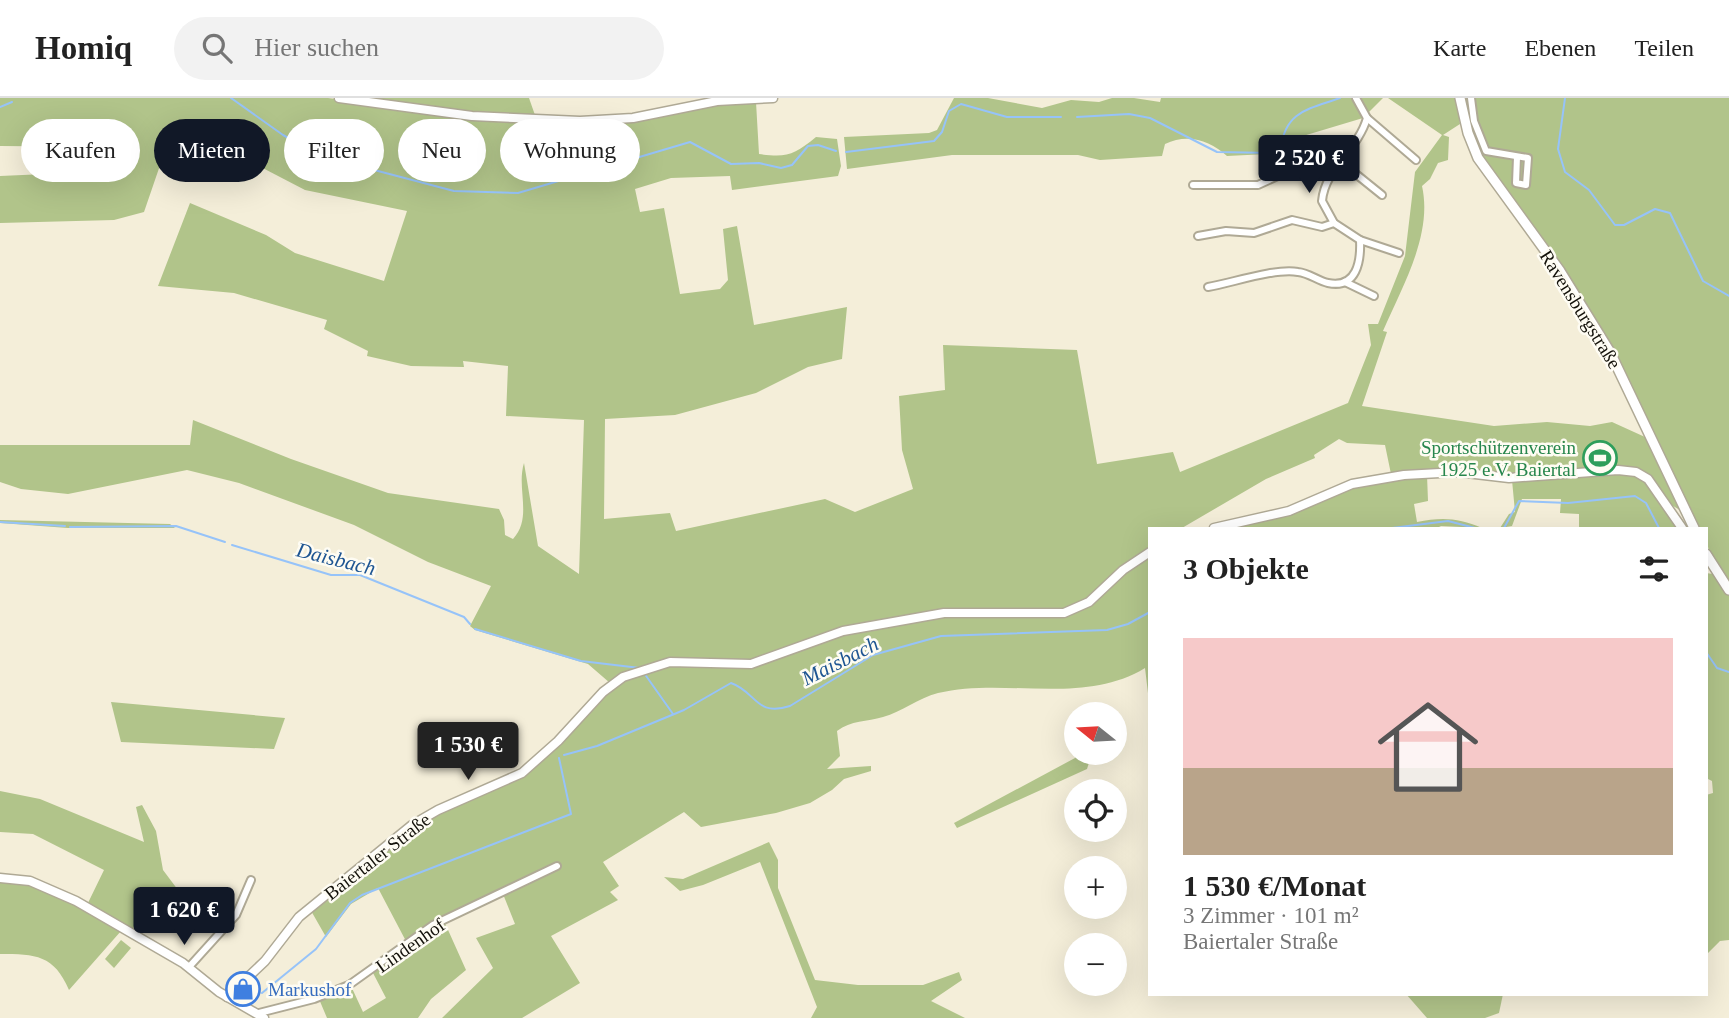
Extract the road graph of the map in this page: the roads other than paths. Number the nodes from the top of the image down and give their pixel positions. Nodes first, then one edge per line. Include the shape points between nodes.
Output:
1 (339, 98) edge
2 (773, 98) edge
3 (1460, 98) edge
4 (1471, 98) edge
5 (1356, 99) edge
6 (1367, 118) junction
7 (1517, 156) dead end
8 (1416, 160) dead end
9 (1341, 162) junction
10 (1331, 173) junction
11 (1193, 185) dead end
12 (1382, 195) dead end
13 (1334, 223) junction
14 (1199, 236) dead end
15 (1360, 240) junction
16 (1399, 253) dead end
17 (1345, 282) junction
18 (1208, 287) dead end
19 (1374, 296) dead end
20 (1218, 527) edge
21 (1681, 527) edge
22 (1694, 527) edge
23 (1148, 553) edge
24 (1709, 566) edge
25 (1729, 590) edge
26 (557, 866) dead end
27 (0, 878) edge
28 (251, 880) dead end
29 (189, 967) junction
30 (227, 997) junction
31 (262, 1016) edge

1 - 2 street via 472,116 580,121 633,118 717,101
3 - 22 main road, Ravensburgstraße via 1478,158 1560,271 1610,352
4 - 7 street via 1486,152
5 - 6 street
6 - 8 street
6 - 9 street via 1362,136
9 - 10 street
9 - 12 street
10 - 11 street via 1293,169 1258,185
10 - 13 street via 1322,201
13 - 14 street via 1322,227 1292,219 1254,233 1226,231
13 - 15 street
15 - 16 street
15 - 17 street via 1361,261
17 - 18 street via 1329,284 1298,272
17 - 19 street
20 - 21 street via 1299,508 1352,484 1404,475 1447,472 1509,478 1618,470 1648,479
23 - 30 street, Baiertaler Straße via 1089,602 1064,613 944,613 843,631 751,664 673,662 617,680 522,773 412,825 299,917 265,961
24 - 25 main road
26 - 31 street, Lindenhof via 436,923 349,985
27 - 29 street via 30,881 76,901
28 - 29 street via 236,915
29 - 30 street
30 - 31 street

